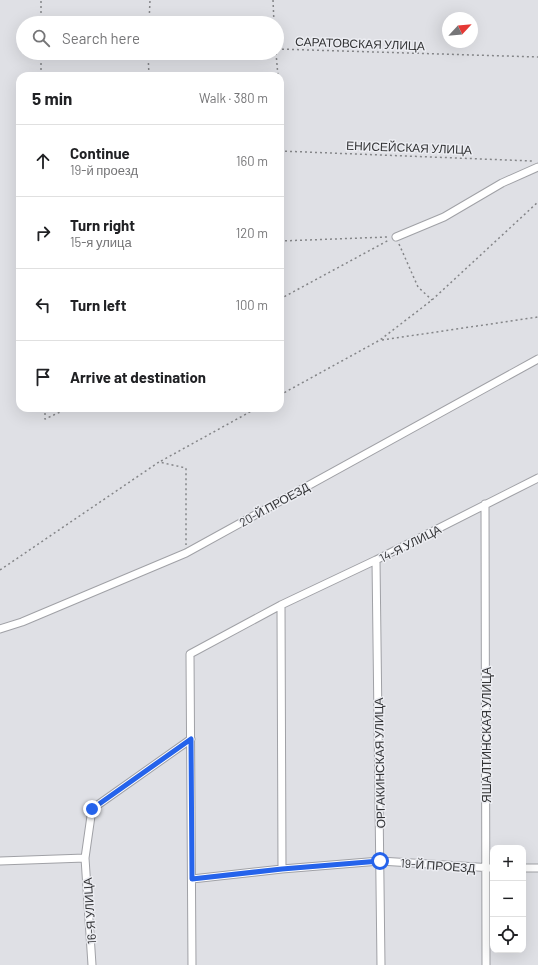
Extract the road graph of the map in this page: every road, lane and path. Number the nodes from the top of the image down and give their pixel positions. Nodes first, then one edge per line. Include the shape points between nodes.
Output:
1 (42, 0) edge
2 (150, 0) edge
3 (273, 0) edge
4 (41, 16) edge
5 (149, 16) edge
6 (274, 16) edge
7 (284, 49) edge
8 (538, 57) edge
9 (41, 60) edge
10 (148, 60) edge
11 (277, 60) edge
12 (41, 72) edge
13 (149, 72) edge
14 (278, 72) edge
15 (284, 151) edge
16 (538, 161) edge
17 (538, 167) edge
18 (538, 202) edge
19 (396, 237) junction
20 (284, 241) edge
21 (284, 297) edge
22 (432, 300) junction
23 (538, 317) edge
24 (380, 340) junction
25 (538, 359) edge
26 (284, 393) edge
27 (45, 412) edge
28 (60, 412) edge
29 (250, 412) edge
30 (160, 462) junction
31 (538, 478) edge
32 (485, 504) junction
33 (186, 553) junction
34 (376, 560) junction
35 (0, 570) edge
36 (281, 605) junction
37 (0, 629) edge
38 (191, 739) junction
39 (85, 858) junction
40 (0, 861) edge
41 (380, 861) junction
42 (489, 868) edge
43 (526, 868) edge
44 (538, 868) edge
45 (282, 869) junction
46 (192, 879) junction
47 (92, 965) edge
48 (192, 965) edge
49 (381, 965) edge
50 (486, 965) edge

1 - 4 path
2 - 5 path
3 - 6 path
7 - 8 path, САРАТОВСКАЯ УЛИЦА
9 - 12 path
10 - 13 path
11 - 14 path
15 - 16 path, ЕНИСЕЙСКАЯ УЛИЦА
17 - 19 street via 502,183 444,217
18 - 22 path
19 - 20 path
19 - 21 path
19 - 22 path via 418,287
22 - 24 path
23 - 24 path
24 - 26 path
25 - 33 street, 20-Й ПРОЕЗД
27 - 28 path via 45,419
29 - 30 path
30 - 33 path via 186,468
30 - 35 path
31 - 32 street, 14-Я УЛИЦА
32 - 34 street, 14-Я УЛИЦА
32 - 42 street, ЯШАЛТИНСКАЯ УЛИЦА
33 - 37 street, 20-Й ПРОЕЗД
34 - 36 street, 14-Я УЛИЦА
34 - 41 street, ОРГАКИНСКАЯ УЛИЦА
36 - 38 street, 14-Я УЛИЦА via 190,654
36 - 45 street
38 - 39 street, 16-Я УЛИЦА via 92,809
38 - 46 street
39 - 40 street
39 - 47 street, 16-Я УЛИЦА
41 - 42 street, 19-Й ПРОЕЗД
41 - 45 street, 19-Й ПРОЕЗД
41 - 49 street, ОРГАКИНСКАЯ УЛИЦА
42 - 50 street, ЯШАЛТИНСКАЯ УЛИЦА
43 - 44 street
45 - 46 street, 19-Й ПРОЕЗД
46 - 48 street

